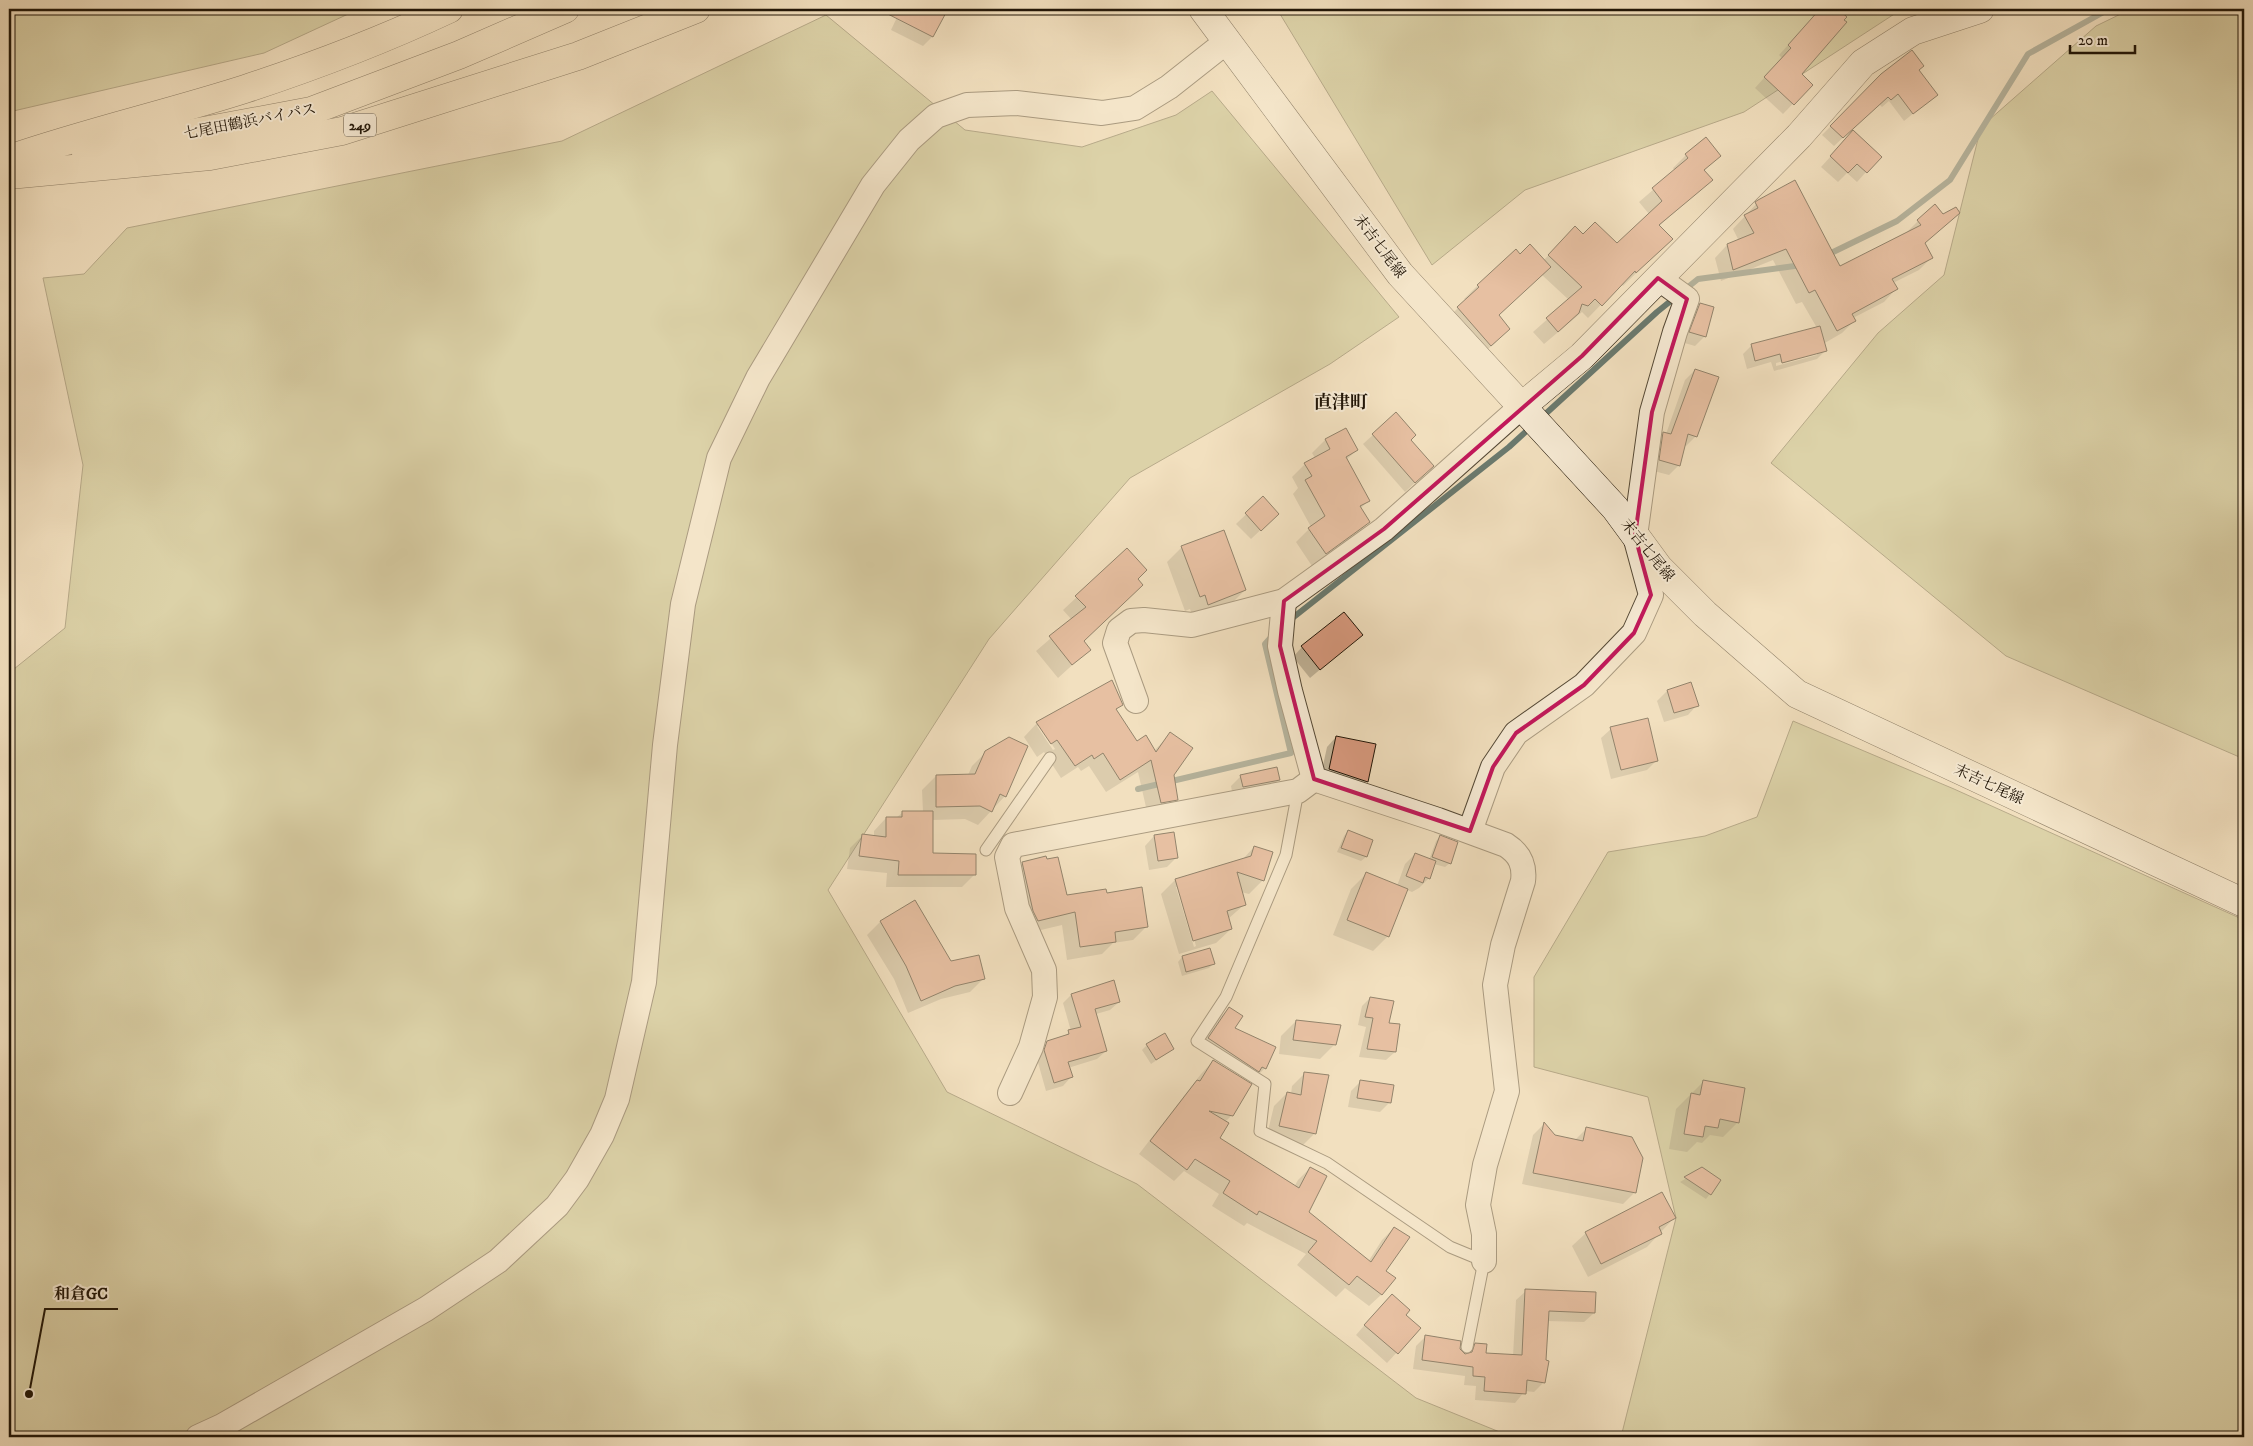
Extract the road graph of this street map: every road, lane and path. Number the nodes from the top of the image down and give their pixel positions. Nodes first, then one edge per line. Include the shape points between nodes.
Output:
1 (449, 9) edge
2 (565, 9) edge
3 (696, 9) edge
4 (1203, 9) edge
5 (1980, 9) edge
6 (1226, 42) junction
7 (9, 159) edge
8 (9, 168) edge
9 (9, 175) edge
10 (1658, 278) junction
11 (1521, 407) junction
12 (1635, 536) junction
13 (1284, 600) junction
14 (1136, 701) dead end
15 (1050, 758) dead end
16 (1306, 785) junction
17 (1470, 831) junction
18 (1013, 845) junction
19 (2244, 903) edge
20 (1010, 1093) dead end
21 (1484, 1261) junction
22 (1467, 1347) dead end
23 (198, 1437) edge

1 - 7 highway via 386,38 244,89 68,138
2 - 8 highway, 七尾田鶴浜バイパス / 249 via 311,111
3 - 9 highway, 249 via 578,56 342,131 210,156
4 - 6 main road, 末吉七尾線
5 - 10 main road via 1913,31 1864,63 1799,136
6 - 11 main road, 末吉七尾線 via 1400,274
6 - 23 street via 1169,87 1135,108 1102,113 1016,103 967,105 936,116 909,140 873,185 758,378 719,458 683,604 665,745 644,982 616,1099 602,1135 557,1206 498,1261 426,1309
10 - 11 main road via 1582,356
10 - 12 street via 1687,299 1674,332 1652,412
11 - 12 main road, 末吉七尾線 via 1615,508
11 - 13 street via 1384,529
12 - 17 street via 1651,595 1634,633 1584,685 1516,733 1493,767
12 - 19 main road, 末吉七尾線 via 1660,568 1705,614 1797,694
13 - 14 street via 1192,625 1131,621 1119,630 1115,644
13 - 16 street via 1280,646
15 - 18 lane via 986,850
16 - 17 street
16 - 18 street
16 - 21 lane via 1286,855 1226,997 1196,1041 1266,1084 1260,1132 1327,1164 1450,1247
17 - 21 street via 1512,849 1524,871 1502,945 1495,985 1507,1091 1485,1166 1478,1205 1484,1234
18 - 20 street via 1007,857 1017,908 1044,970 1044,997 1030,1047
21 - 22 lane

